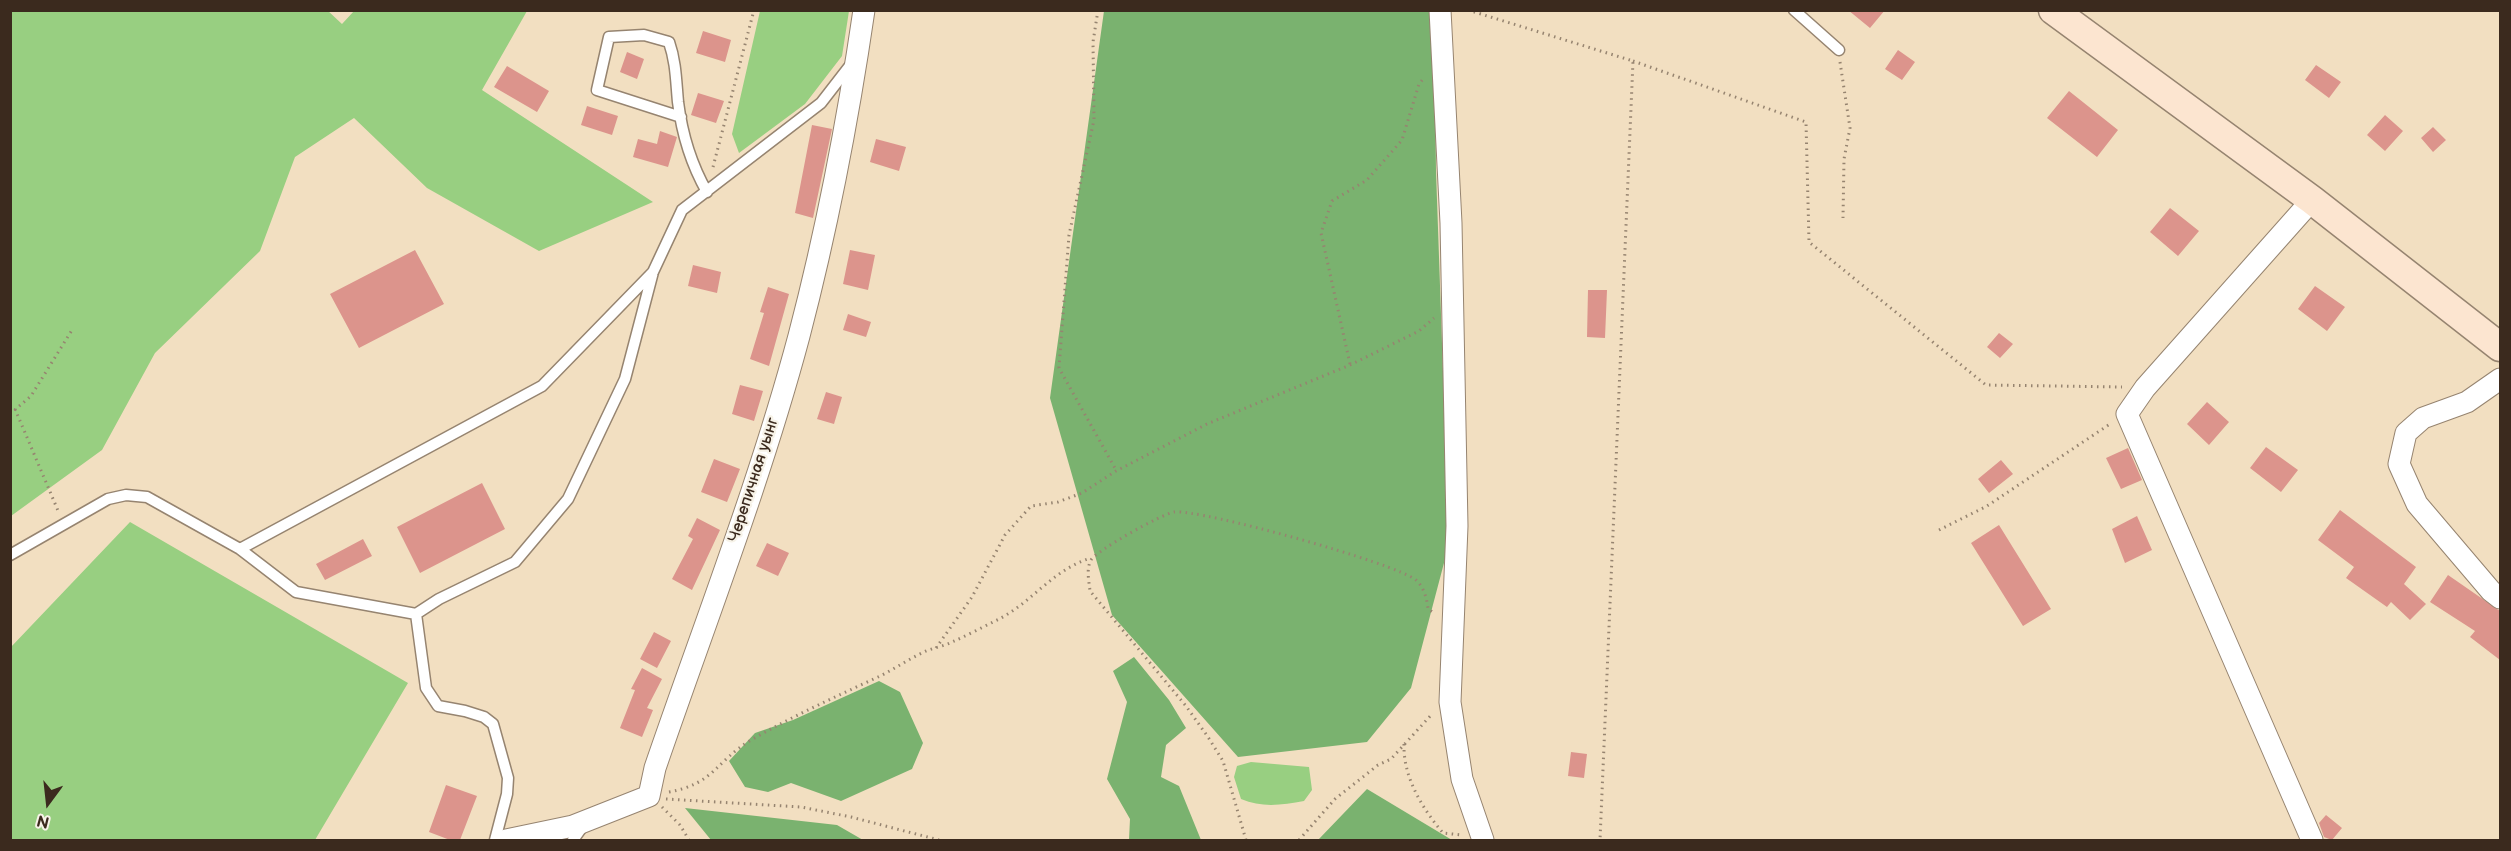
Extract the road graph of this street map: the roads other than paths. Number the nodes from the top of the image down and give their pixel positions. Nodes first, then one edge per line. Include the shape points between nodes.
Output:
1 (864, 10) edge
2 (1440, 10) edge
3 (1794, 10) edge
4 (2053, 10) edge
5 (1839, 50) road end
6 (857, 56) junction
7 (681, 117) junction
8 (707, 192) junction
9 (2312, 200) junction
10 (653, 272) junction
11 (2500, 347) edge
12 (2500, 379) edge
13 (240, 549) junction
14 (10, 555) edge
15 (2500, 598) edge
16 (416, 614) junction
17 (587, 820) junction
18 (1481, 837) edge
19 (495, 840) edge
20 (506, 840) edge
21 (573, 840) edge
22 (2312, 840) edge

1 - 6 street, Черепичная уынг
2 - 18 street via 1457,526 1450,702 1462,780
3 - 5 lane
4 - 9 main road
6 - 8 lane via 821,103
6 - 17 street, Черепичная уынг via 830,206 799,336 655,768 650,796
7 - 7 lane via 675,60 669,42 644,35 609,37 597,90
7 - 8 lane via 692,166
8 - 10 lane via 682,210
9 - 11 main road
9 - 22 street via 2145,388 2127,414
10 - 13 lane via 542,386
10 - 16 lane via 625,379 568,500 515,562
12 - 15 street via 2467,402 2414,425 2406,433 2399,464 2417,504
13 - 14 lane via 147,497 126,495 108,499
13 - 16 lane via 296,592
16 - 19 lane via 426,688 438,706 484,717 493,724 508,778
17 - 20 street
17 - 21 lane

